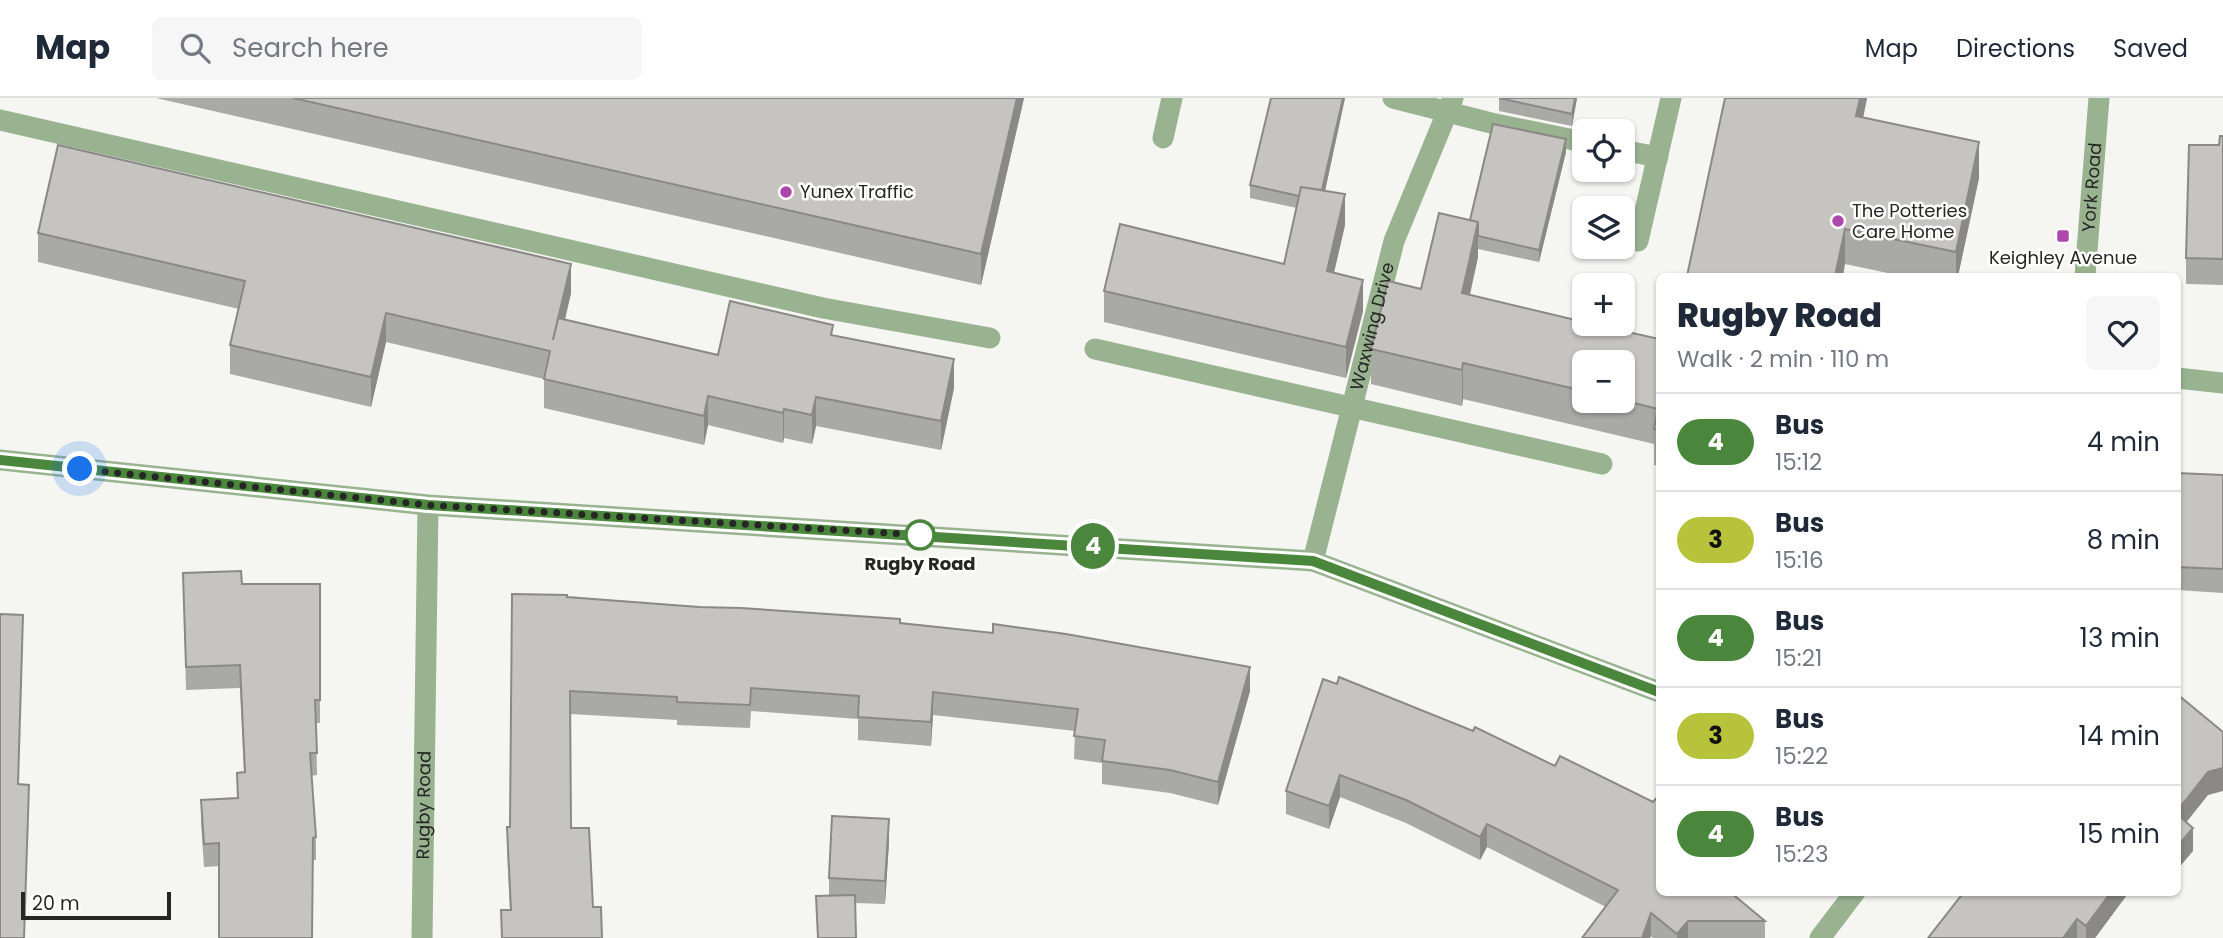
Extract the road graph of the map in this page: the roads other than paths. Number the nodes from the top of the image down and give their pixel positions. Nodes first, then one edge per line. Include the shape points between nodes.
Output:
1 (1172, 98) edge
2 (1393, 98) edge
3 (1671, 98) edge
4 (2099, 98) edge
5 (1450, 104) edge
6 (0, 120) edge
7 (1163, 138) dead end
8 (1572, 140) edge
9 (1635, 153) edge
10 (1658, 157) junction
11 (1638, 241) dead end
12 (2085, 273) edge
13 (990, 338) dead end
14 (1095, 349) dead end
15 (2181, 378) edge
16 (2223, 383) edge
17 (1352, 407) junction
18 (0, 460) edge
19 (1602, 464) dead end
20 (428, 505) junction
21 (1313, 561) junction
22 (1656, 691) edge
23 (1852, 896) edge
24 (422, 938) edge
25 (1820, 938) edge

1 - 7 street
2 - 5 street
3 - 10 street
4 - 12 street, York Road
5 - 8 street via 1491,123
5 - 17 street, Waxwing Drive via 1394,241
6 - 13 street via 809,305
9 - 10 street
10 - 11 street
14 - 17 street
15 - 16 street
17 - 19 street
17 - 21 street, Waxwing Drive
18 - 20 street
20 - 21 street
20 - 24 street, Rugby Road
21 - 22 street
23 - 25 street

